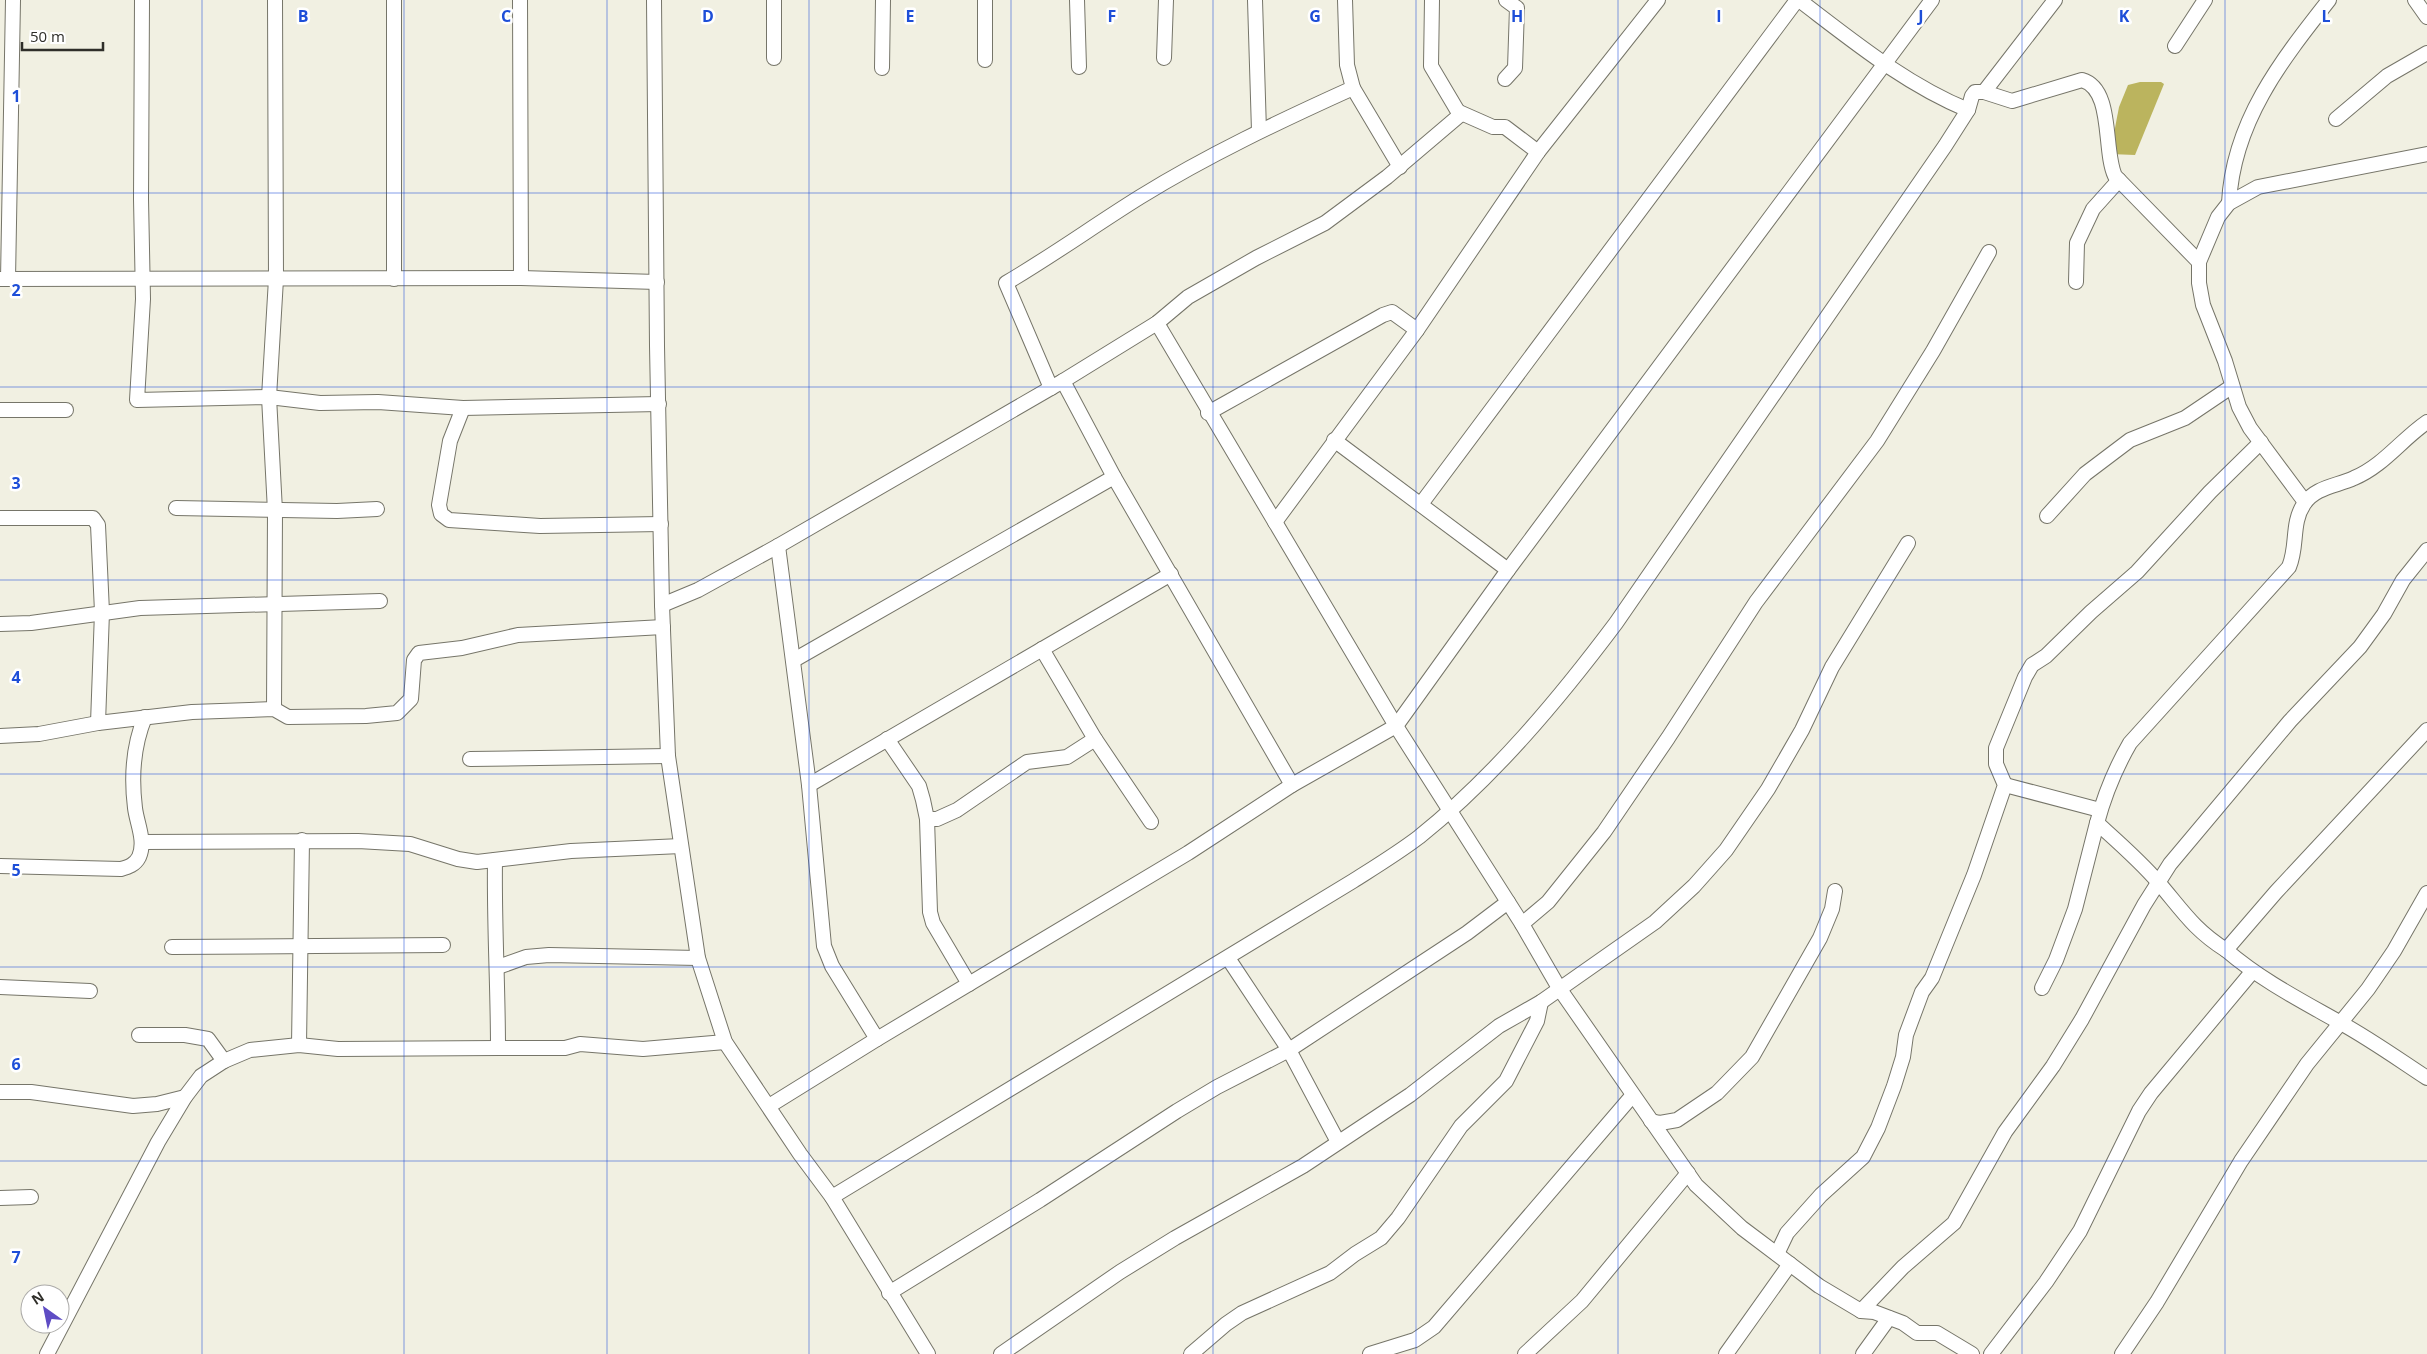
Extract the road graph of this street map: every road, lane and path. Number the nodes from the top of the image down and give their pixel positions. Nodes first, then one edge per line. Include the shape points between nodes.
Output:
1 (13, 0) edge
2 (142, 0) edge
3 (275, 0) edge
4 (394, 0) edge
5 (520, 0) edge
6 (654, 0) edge
7 (774, 0) edge
8 (883, 0) edge
9 (985, 0) edge
10 (1077, 0) edge
11 (1166, 0) edge
12 (1255, 0) edge
13 (1345, 0) edge
14 (1432, 0) edge
15 (1506, 0) edge
16 (1658, 0) edge
17 (1798, 0) edge
18 (1932, 0) edge
19 (2055, 0) edge
20 (2205, 0) edge
21 (2329, 0) edge
22 (2415, 0) edge
23 (2427, 17) edge
24 (2175, 46) dead end
25 (2427, 53) edge
26 (774, 58) dead end
27 (1164, 58) dead end
28 (985, 60) dead end
29 (1885, 65) junction
30 (1079, 66) dead end
31 (882, 68) dead end
32 (1505, 79) dead end
33 (1353, 88) junction
34 (1984, 92) junction
35 (1968, 110) junction
36 (1460, 112) junction
37 (2336, 119) dead end
38 (1259, 131) junction
39 (1538, 152) junction
40 (2427, 154) edge
41 (1400, 167) junction
42 (2118, 180) junction
43 (2229, 203) junction
44 (1989, 252) dead end
45 (2199, 262) junction
46 (521, 278) junction
47 (4, 279) edge
48 (394, 279) junction
49 (144, 280) junction
50 (276, 280) junction
51 (657, 282) junction
52 (2076, 282) dead end
53 (1157, 323) junction
54 (1417, 330) junction
55 (1057, 384) junction
56 (2231, 387) junction
57 (270, 397) junction
58 (659, 404) junction
59 (463, 408) junction
60 (0, 410) edge
61 (66, 410) dead end
62 (1208, 413) junction
63 (2427, 422) edge
64 (1334, 440) junction
65 (2261, 442) junction
66 (1114, 477) junction
67 (2305, 502) junction
68 (1421, 504) junction
69 (176, 508) dead end
70 (377, 509) dead end
71 (275, 510) junction
72 (2047, 516) dead end
73 (0, 518) edge
74 (1275, 522) junction
75 (661, 524) junction
76 (1908, 543) dead end
77 (778, 546) junction
78 (2427, 550) edge
79 (1508, 570) junction
80 (1171, 574) junction
81 (380, 602) dead end
82 (274, 604) junction
83 (662, 605) junction
84 (102, 612) junction
85 (0, 624) edge
86 (663, 627) junction
87 (1042, 649) junction
88 (794, 660) junction
89 (274, 709) junction
90 (145, 717) junction
91 (98, 723) junction
92 (1396, 726) junction
93 (2427, 730) edge
94 (0, 736) edge
95 (886, 739) junction
96 (1096, 739) junction
97 (668, 756) junction
98 (470, 759) dead end
99 (809, 785) junction
100 (1292, 785) junction
101 (2005, 785) junction
102 (1449, 811) junction
103 (2099, 817) junction
104 (926, 819) junction
105 (1151, 822) dead end
106 (302, 840) junction
107 (142, 842) junction
108 (681, 846) junction
109 (495, 860) junction
110 (0, 866) edge
111 (2159, 883) junction
112 (1835, 891) dead end
113 (2427, 893) edge
114 (1508, 902) junction
115 (1522, 924) junction
116 (442, 945) dead end
117 (302, 946) junction
118 (172, 947) dead end
119 (2226, 950) junction
120 (698, 958) junction
121 (1228, 958) junction
122 (498, 967) junction
123 (2252, 972) junction
124 (969, 984) junction
125 (0, 987) edge
126 (1559, 988) junction
127 (2042, 988) dead end
128 (90, 991) dead end
129 (1541, 1002) junction
130 (2340, 1022) junction
131 (139, 1036) dead end
132 (877, 1038) junction
133 (725, 1042) junction
134 (299, 1045) junction
135 (498, 1048) junction
136 (1289, 1050) junction
137 (224, 1061) junction
138 (2427, 1078) edge
139 (0, 1092) edge
140 (186, 1096) junction
141 (1632, 1096) junction
142 (769, 1106) junction
143 (1651, 1121) junction
144 (1338, 1142) junction
145 (1688, 1173) junction
146 (30, 1197) dead end
147 (832, 1197) junction
148 (0, 1198) edge
149 (1777, 1254) junction
150 (1790, 1264) junction
151 (889, 1293) junction
152 (1861, 1311) junction
153 (1889, 1318) junction
154 (48, 1354) edge
155 (928, 1354) edge
156 (1001, 1354) edge
157 (1191, 1354) edge
158 (1370, 1354) edge
159 (1525, 1354) edge
160 (1726, 1354) edge
161 (1863, 1354) edge
162 (1972, 1354) edge
163 (1991, 1354) edge
164 (2122, 1354) edge

1 - 47 street
2 - 49 street
3 - 50 street
4 - 48 street
5 - 46 street
6 - 51 street
7 - 26 street
8 - 31 street
9 - 28 street
10 - 30 street
11 - 27 street
12 - 38 street
13 - 33 street via 1347,65
14 - 36 street via 1431,66
15 - 32 street via 1518,8 1515,68
16 - 39 street
17 - 29 street
17 - 68 street
18 - 29 street
19 - 34 street
20 - 24 street
21 - 43 street via 2261,94 2230,174
22 - 23 street
25 - 37 street via 2387,76
29 - 35 street via 1924,89
29 - 79 street
33 - 38 street
33 - 41 street
34 - 35 street via 1976,92 1972,96
34 - 42 street via 2012,101 2082,80 2091,83 2100,96 2110,166
35 - 102 street via 1616,623 1531,726
36 - 39 street via 1493,127 1505,128
36 - 41 street via 1457,120
38 - 55 street via 1139,197 1006,283
39 - 54 street
40 - 43 street via 2258,187
41 - 53 street via 1325,223 1188,296
42 - 45 street
42 - 52 street via 2093,209 2077,243
43 - 45 street via 2218,217
44 - 115 street via 1877,441 1756,602 1604,832 1548,902
45 - 56 street via 2203,305 2225,361
46 - 48 street
46 - 51 street
47 - 49 street
48 - 50 street
49 - 50 street
49 - 57 street via 137,400
50 - 57 street
51 - 58 street
53 - 55 street
53 - 62 street
54 - 62 street via 1392,312 1383,315
54 - 64 street
55 - 66 street
55 - 77 street
56 - 65 street via 2246,421
56 - 72 street via 2185,418 2130,440 2085,474
57 - 59 street via 320,403 378,402
57 - 71 street
58 - 59 street
58 - 75 street
59 - 75 street via 450,441 439,505 441,514 449,520 540,526
60 - 61 street
62 - 74 street
63 - 67 street via 2375,466 2354,478 2328,486
64 - 68 street
64 - 74 street
65 - 67 street
65 - 101 street via 2137,572 2032,666 2024,677 1996,748 1995,756
66 - 80 street
66 - 88 street
67 - 103 street via 2295,529 2295,554 2289,567 2130,743 2115,768
68 - 79 street
69 - 71 street
70 - 71 street
71 - 82 street
73 - 84 street via 93,518 98,525
74 - 92 street
75 - 83 street
76 - 126 street via 1832,667 1802,730 1768,789 1726,850 1655,922
77 - 83 street via 698,590
77 - 88 street
78 - 111 street via 2403,580 2360,647 2290,721 2200,826
79 - 92 street
80 - 87 street
80 - 100 street
81 - 82 street
82 - 84 street via 149,607
82 - 89 street
83 - 86 street
84 - 85 street via 31,623
84 - 91 street
86 - 89 street via 518,635 462,648 419,652 414,660 411,700 397,714 288,717
86 - 97 street
87 - 95 street
87 - 96 street
88 - 99 street
89 - 90 street
90 - 91 street
90 - 107 street via 136,739 134,765 135,808
91 - 94 street via 39,734
92 - 100 street
92 - 102 street
93 - 119 street
95 - 99 street
95 - 104 street via 919,786
96 - 104 street via 1067,756 1027,762 957,810 937,819
96 - 105 street
97 - 98 street
97 - 108 street
99 - 132 street via 824,946 832,966
100 - 124 street via 1188,853
101 - 103 street
101 - 149 street via 1974,875 1906,1036 1903,1057 1878,1128 1863,1157 1821,1195 1787,1233
102 - 114 street
102 - 121 street via 1418,838 1361,876
103 - 111 street
103 - 127 street via 2075,909
104 - 124 street via 933,924
106 - 107 street
106 - 109 street via 410,844 458,859 476,862
106 - 117 street
107 - 110 street via 139,857 132,865 121,869
108 - 109 street via 571,851
108 - 120 street
109 - 122 street via 494,924
111 - 119 street via 2185,918
111 - 152 street via 2082,1019 2053,1066 2005,1132 1954,1222 1903,1267
112 - 143 street via 1832,909 1820,938 1752,1057 1717,1093 1678,1120
113 - 130 street via 2394,951
114 - 115 street
114 - 136 street via 1467,933
115 - 126 street
116 - 117 street
117 - 118 street
117 - 134 street
119 - 123 street
120 - 122 street via 549,955 526,957
120 - 133 street
121 - 136 street
121 - 147 street
122 - 135 street
123 - 130 street
123 - 163 street via 2150,1093 2080,1230 2046,1282
124 - 132 street
125 - 128 street
126 - 129 street
126 - 141 street
129 - 144 street via 1499,1026 1410,1095
129 - 157 street via 1537,1021 1506,1081 1462,1126 1382,1238 1330,1273 1242,1313
130 - 138 street
130 - 164 street via 2307,1064 2241,1161 2157,1302
131 - 137 street via 208,1038
132 - 142 street
133 - 135 street via 643,1049 580,1044 565,1048
133 - 142 street
134 - 135 street via 338,1049
134 - 137 street via 250,1050
136 - 144 street
136 - 151 street via 1217,1087
137 - 140 street via 201,1076
139 - 140 street via 30,1092 132,1106 157,1104
140 - 154 street via 158,1142
141 - 143 street
141 - 158 street via 1434,1327 1415,1340
142 - 147 street
143 - 145 street
144 - 156 street via 1303,1166 1174,1238
145 - 149 street via 1730,1217
145 - 159 street via 1582,1301
146 - 148 street
147 - 151 street
149 - 150 street
150 - 152 street
150 - 160 street
151 - 155 street
152 - 153 street
153 - 161 street
153 - 162 street via 1917,1333 1937,1333

